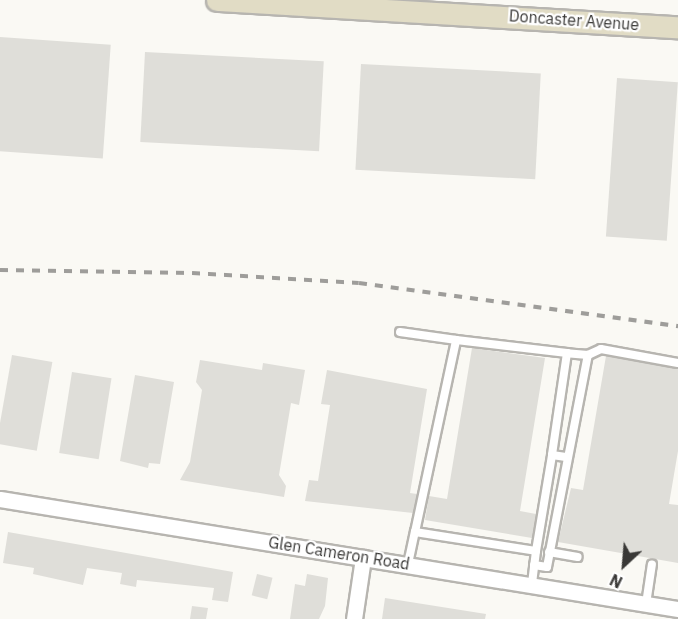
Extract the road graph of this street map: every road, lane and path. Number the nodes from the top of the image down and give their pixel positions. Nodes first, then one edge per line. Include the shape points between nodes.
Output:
1 (218, 0) edge
2 (678, 27) edge
3 (400, 332) dead end
4 (456, 340) junction
5 (567, 353) junction
6 (588, 355) junction
7 (678, 363) edge
8 (552, 455) junction
9 (566, 458) junction
10 (0, 499) edge
11 (416, 532) junction
12 (536, 551) junction
13 (549, 552) junction
14 (578, 557) dead end
15 (363, 558) junction
16 (408, 564) junction
17 (652, 564) dead end
18 (534, 565) junction
19 (532, 585) junction
20 (646, 604) junction
21 (678, 609) edge
22 (354, 619) edge

1 - 2 street, Doncaster Avenue
3 - 4 lane
4 - 5 lane
4 - 11 lane
5 - 6 lane
5 - 8 lane
6 - 7 lane via 601,349
6 - 9 lane
8 - 9 lane
8 - 12 lane
9 - 13 lane
10 - 15 street, Glen Cameron Road
11 - 12 lane
11 - 16 lane
12 - 18 lane
13 - 14 lane
13 - 18 lane via 547,567
15 - 16 street, Glen Cameron Road
15 - 22 street
16 - 19 street, Glen Cameron Road
17 - 20 lane
18 - 19 lane
19 - 20 street, Glen Cameron Road
20 - 21 street, Glen Cameron Road

